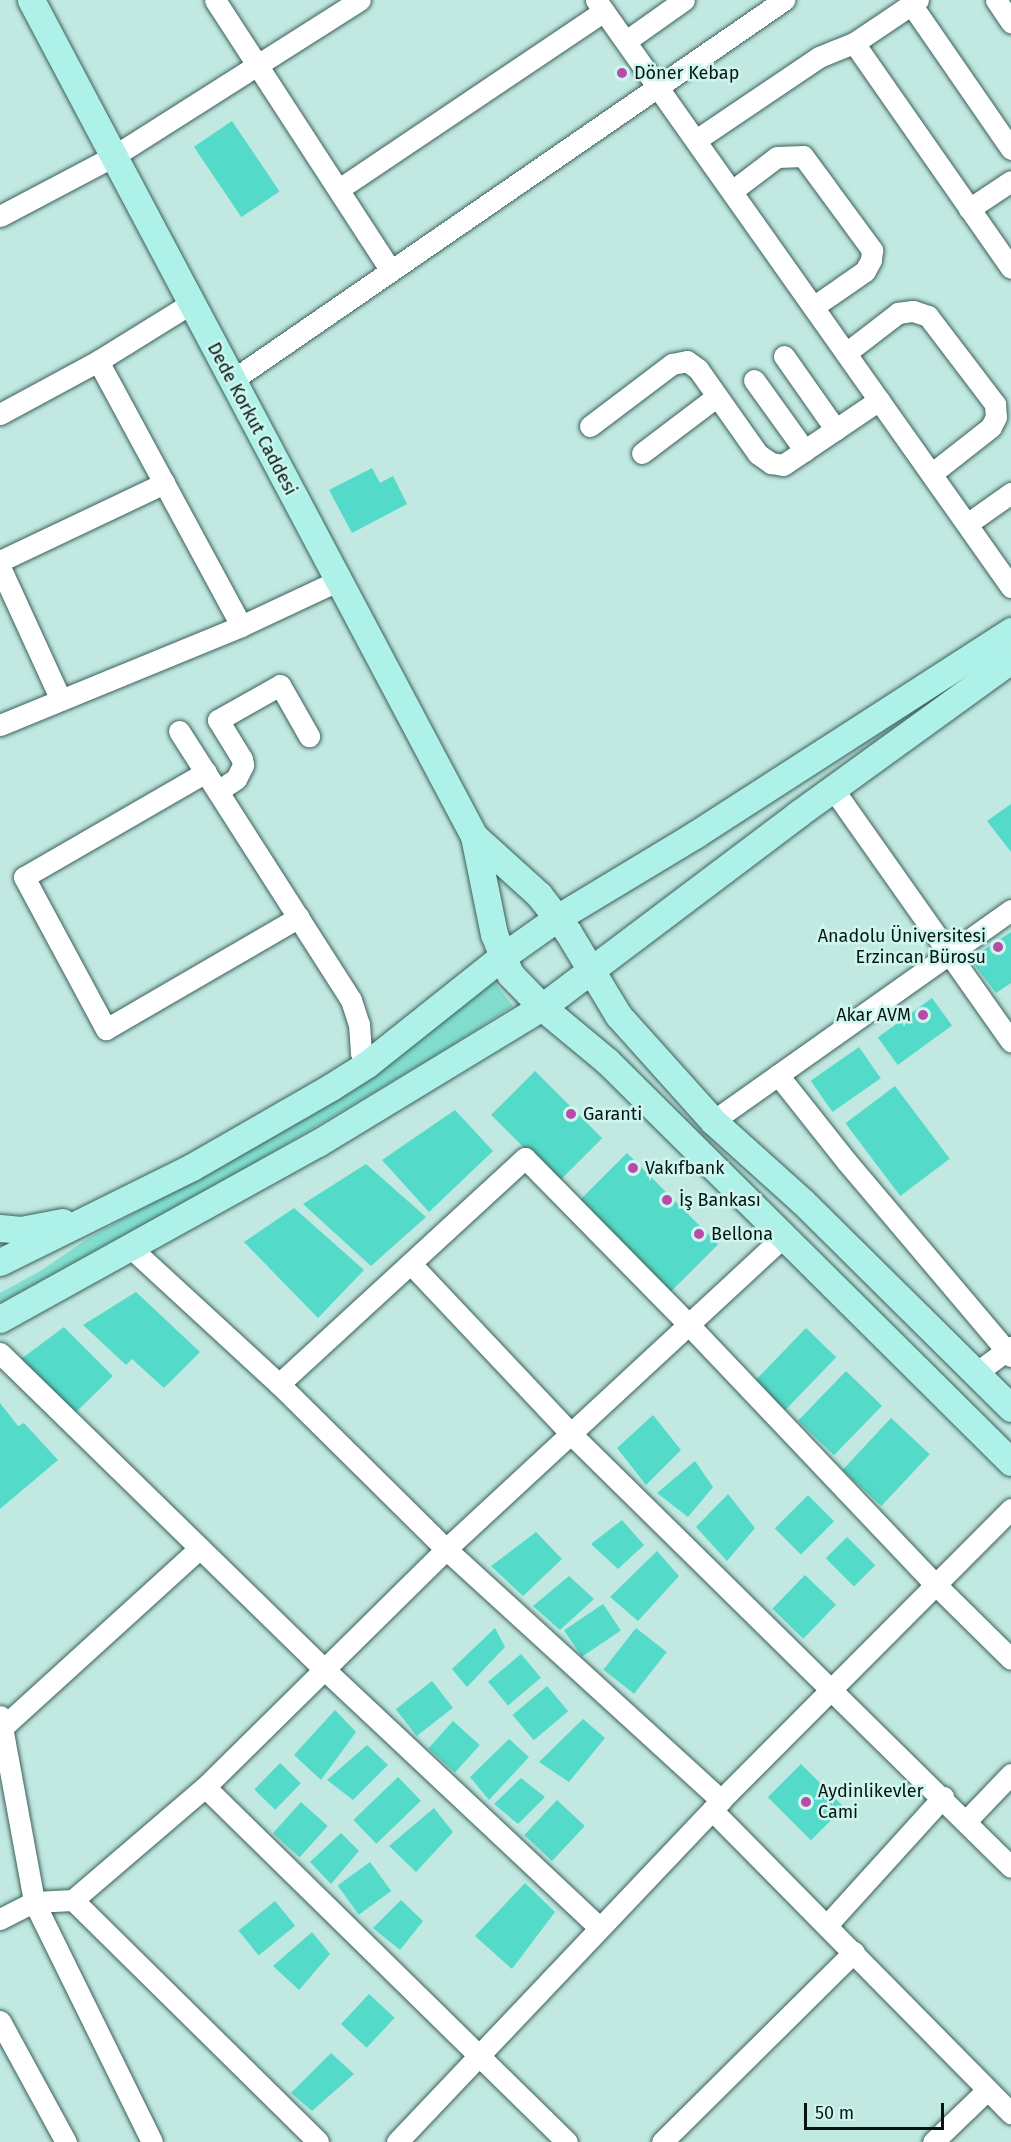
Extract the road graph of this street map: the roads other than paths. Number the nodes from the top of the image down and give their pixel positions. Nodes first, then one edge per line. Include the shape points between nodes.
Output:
1 (31, 0) edge
2 (215, 0) edge
3 (360, 0) edge
4 (684, 0) edge
5 (784, 0) edge
6 (998, 1) edge
7 (914, 2) edge
8 (600, 6) edge
9 (1011, 22) edge
10 (626, 41) junction
11 (854, 43) junction
12 (258, 65) junction
13 (658, 87) junction
14 (696, 140) junction
15 (1011, 149) edge
16 (114, 156) junction
17 (1011, 181) edge
18 (339, 189) junction
19 (732, 191) junction
20 (969, 209) junction
21 (0, 216) edge
22 (390, 268) junction
23 (1011, 268) edge
24 (190, 304) junction
25 (813, 307) junction
26 (846, 353) junction
27 (784, 356) dead end
28 (98, 361) junction
29 (754, 380) dead end
30 (231, 381) junction
31 (716, 396) junction
32 (879, 400) junction
33 (0, 414) edge
34 (590, 426) dead end
35 (836, 430) junction
36 (806, 451) junction
37 (642, 453) dead end
38 (932, 474) junction
39 (164, 483) junction
40 (1011, 493) edge
41 (967, 524) junction
42 (0, 561) edge
43 (0, 567) edge
44 (339, 580) junction
45 (1011, 587) edge
46 (241, 626) junction
47 (1011, 631) edge
48 (1011, 660) edge
49 (61, 700) junction
50 (0, 725) edge
51 (179, 731) dead end
52 (309, 736) dead end
53 (206, 772) junction
54 (833, 789) junction
55 (218, 791) junction
56 (474, 836) junction
57 (1011, 910) edge
58 (299, 916) junction
59 (557, 918) junction
60 (950, 954) junction
61 (502, 957) junction
62 (590, 972) junction
63 (542, 1007) junction
64 (1011, 1041) edge
65 (366, 1065) junction
66 (778, 1075) junction
67 (713, 1121) junction
68 (96, 1216) junction
69 (0, 1228) edge
70 (786, 1235) junction
71 (131, 1248) junction
72 (0, 1262) edge
73 (411, 1264) junction
74 (0, 1319) edge
75 (689, 1325) junction
76 (1009, 1351) edge
77 (0, 1353) edge
78 (976, 1373) junction
79 (279, 1384) junction
80 (1011, 1407) edge
81 (571, 1434) junction
82 (1011, 1462) edge
83 (1011, 1509) edge
84 (200, 1548) junction
85 (446, 1549) junction
86 (936, 1585) junction
87 (1011, 1659) edge
88 (324, 1669) junction
89 (832, 1689) junction
90 (1, 1722) edge
91 (1011, 1774) edge
92 (205, 1787) junction
93 (943, 1797) junction
94 (716, 1805) junction
95 (966, 1821) junction
96 (1011, 1868) edge
97 (73, 1900) junction
98 (34, 1902) junction
99 (0, 1919) edge
100 (827, 1924) junction
101 (600, 1928) junction
102 (855, 1952) junction
103 (0, 2020) edge
104 (478, 2058) junction
105 (987, 2090) junction
106 (1011, 2113) edge
107 (66, 2142) edge
108 (152, 2142) edge
109 (318, 2142) edge
110 (397, 2142) edge
111 (567, 2142) edge
112 (662, 2142) edge
113 (933, 2142) edge

1 - 16 main road, Dede Korkut Caddesi
2 - 12 street
3 - 12 street
4 - 10 street
5 - 13 street
6 - 9 street
7 - 11 street
7 - 15 street
8 - 10 street
8 - 18 street
10 - 13 street
11 - 14 street via 819,57
11 - 20 street
12 - 16 street
12 - 18 street
13 - 14 street
13 - 22 street
14 - 19 street
16 - 21 street
16 - 24 main road, Dede Korkut Caddesi
17 - 20 street
18 - 22 street
19 - 25 street
19 - 25 street via 777,157 802,156 872,250 865,271
20 - 23 street
22 - 30 street
24 - 28 street
24 - 30 main road, Dede Korkut Caddesi
25 - 26 street
26 - 32 street
26 - 38 street via 898,313 913,311 928,316 995,404 996,417 991,427
27 - 35 street
28 - 33 street
28 - 39 street
29 - 36 street
30 - 44 main road, Dede Korkut Caddesi
31 - 34 street via 698,369 687,361 672,364
31 - 36 street via 758,454 771,464 783,465
31 - 37 street
32 - 35 street
32 - 38 street
35 - 36 street
38 - 41 street
39 - 42 street
39 - 46 street
40 - 41 street
41 - 45 street
43 - 49 street
44 - 46 street
44 - 56 main road, Dede Korkut Caddesi
46 - 49 street
47 - 59 main road via 696,834
48 - 54 main road
49 - 50 street
51 - 53 street
52 - 55 street via 280,685 218,720 243,765 236,779
53 - 55 street
53 - 58 street via 24,877 106,1029
54 - 60 street
54 - 62 main road
55 - 58 street
56 - 59 main road, Dede Korkut Caddesi via 539,895
56 - 61 main road, Dede Korkut Caddesi
57 - 60 street
58 - 65 street via 351,1000
59 - 61 main road
59 - 62 main road, Dede Korkut Caddesi
60 - 64 street
60 - 66 street
61 - 63 main road, Dede Korkut Caddesi via 510,974
61 - 65 main road
62 - 63 main road
62 - 67 main road, Dede Korkut Caddesi via 618,1016
63 - 70 main road, Dede Korkut Caddesi via 607,1061
63 - 71 main road via 318,1143
65 - 68 main road via 192,1167
66 - 67 street
66 - 76 street
67 - 78 main road, Dede Korkut Caddesi via 802,1201
68 - 69 main road via 21,1230
68 - 72 main road
70 - 75 street
70 - 82 main road, Dede Korkut Caddesi
71 - 74 main road
71 - 79 street
73 - 75 street via 525,1158
73 - 79 street
73 - 81 street
75 - 81 street
75 - 86 street
76 - 78 street
77 - 84 street
78 - 80 main road, Dede Korkut Caddesi
79 - 85 street
81 - 85 street
81 - 89 street
83 - 86 street
84 - 88 street
84 - 90 street
85 - 88 street
85 - 94 street
86 - 87 street
86 - 89 street
88 - 92 street
88 - 101 street
89 - 93 street
89 - 94 street
90 - 98 street
91 - 95 street
92 - 97 street
92 - 104 street
93 - 95 street
93 - 100 street
94 - 100 street
94 - 101 street
95 - 96 street
97 - 98 street
97 - 109 street
98 - 99 street
98 - 108 street
100 - 102 street
101 - 104 street
102 - 105 street
102 - 112 street
103 - 107 street
104 - 110 street
104 - 111 street
105 - 106 street
105 - 113 street

